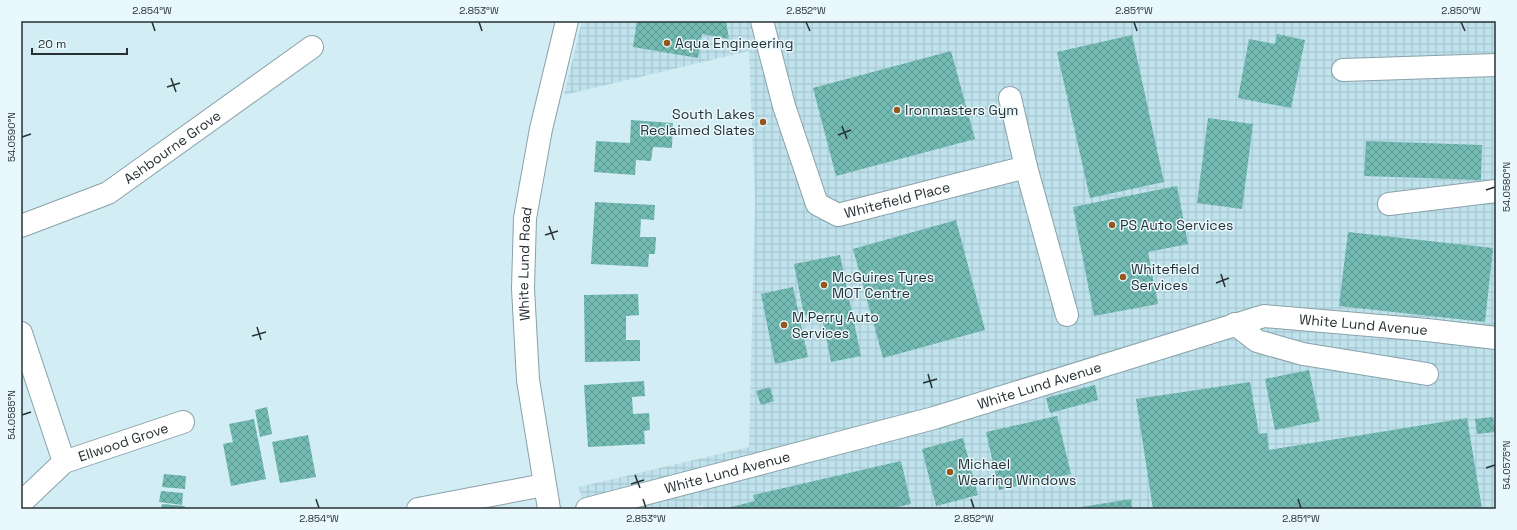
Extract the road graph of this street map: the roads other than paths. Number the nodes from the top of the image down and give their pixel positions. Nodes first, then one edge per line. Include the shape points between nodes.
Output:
1 (567, 21) edge
2 (762, 21) edge
3 (312, 47) dead end
4 (1496, 65) edge
5 (1343, 70) dead end
6 (1010, 98) dead end
7 (1026, 167) junction
8 (1496, 191) edge
9 (1389, 204) dead end
10 (21, 226) edge
11 (1067, 315) dead end
12 (1235, 324) junction
13 (21, 334) edge
14 (1496, 338) edge
15 (1427, 374) dead end
16 (183, 422) dead end
17 (64, 462) junction
18 (544, 485) junction
19 (21, 503) edge
20 (418, 509) edge
21 (548, 509) edge
22 (587, 509) edge

1 - 18 street, White Lund Road via 541,130 525,218 523,288 528,380
2 - 7 street, Whitefield Place via 784,106 817,204 838,215
3 - 10 street, Ashbourne Grove via 108,193
4 - 5 street
6 - 7 street
7 - 11 street
8 - 9 street
12 - 14 street, White Lund Avenue via 1264,316
12 - 15 street via 1257,341 1303,354
12 - 22 street, White Lund Avenue via 934,418
13 - 17 street
16 - 17 street, Ellwood Grove
17 - 19 street
18 - 20 street
18 - 21 street, White Lund Road

